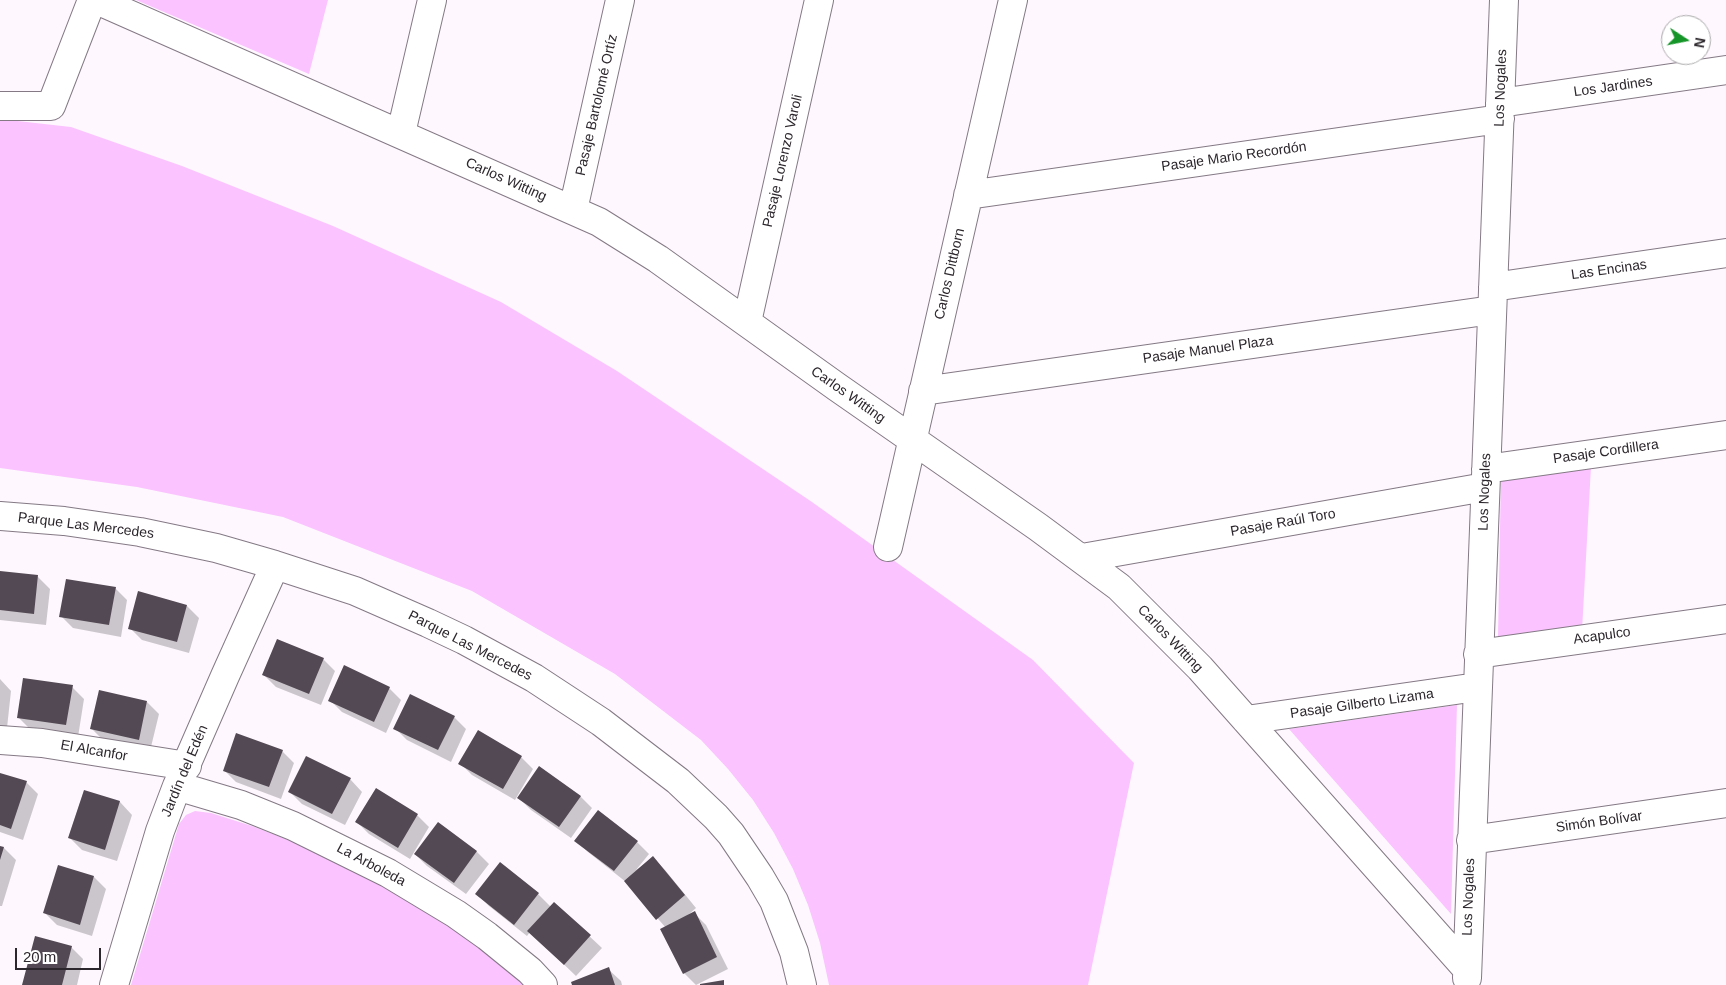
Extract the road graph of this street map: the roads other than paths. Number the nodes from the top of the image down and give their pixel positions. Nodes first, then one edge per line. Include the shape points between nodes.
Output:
1 (92, 0) edge
2 (101, 0) edge
3 (432, 0) edge
4 (620, 0) edge
5 (819, 0) edge
6 (1013, 0) edge
7 (1504, 0) edge
8 (1726, 70) edge
9 (0, 106) edge
10 (1500, 111) junction
11 (401, 133) junction
12 (968, 195) junction
13 (574, 210) junction
14 (1726, 253) edge
15 (1492, 298) junction
16 (747, 322) junction
17 (923, 391) junction
18 (1726, 435) edge
19 (912, 440) junction
20 (1486, 478) junction
21 (0, 516) edge
22 (888, 547) dead end
23 (1082, 558) junction
24 (275, 565) junction
25 (1726, 618) edge
26 (1478, 654) junction
27 (1478, 687) junction
28 (1246, 720) junction
29 (0, 740) edge
30 (182, 776) junction
31 (1726, 803) edge
32 (1471, 840) junction
33 (1466, 977) edge
34 (114, 985) edge
35 (543, 985) edge
36 (802, 985) edge

1 - 9 street via 51,106
2 - 11 street, Carlos Witting
3 - 11 street
4 - 13 street, Pasaje Bartolomé Ortíz
5 - 16 street, Pasaje Lorenzo Varoli
6 - 12 street, Carlos Dittborn
7 - 10 street, Los Nogales
8 - 10 street, Los Jardines
10 - 12 street, Pasaje Mario Recordón
10 - 15 street, Los Nogales
11 - 13 street, Carlos Witting
12 - 17 street, Carlos Dittborn
13 - 16 street, Carlos Witting via 624,236
14 - 15 street, Las Encinas
15 - 17 street, Pasaje Manuel Plaza
15 - 20 street, Los Nogales
16 - 19 street, Carlos Witting
17 - 19 street, Carlos Dittborn
18 - 20 street, Pasaje Cordillera
19 - 22 street, Carlos Dittborn
19 - 23 street, Carlos Witting
20 - 23 street, Pasaje Raúl Toro
20 - 26 street, Los Nogales
21 - 24 street, Parque Las Mercedes via 140,532 216,548
23 - 28 street, Carlos Witting via 1149,616
24 - 30 street, Jardín del Edén
24 - 36 street, Parque Las Mercedes via 355,591 464,640 568,699 678,781 731,834 760,877 784,924
25 - 26 street, Acapulco
26 - 27 street, Los Nogales
27 - 28 street, Pasaje Gilberto Lizama
27 - 32 street, Los Nogales
28 - 33 street, Carlos Witting
29 - 30 street, El Alcanfor via 42,743
30 - 34 street, Jardín del Edén via 160,831
30 - 35 street, La Arboleda via 388,873 456,914 530,971
31 - 32 street, Simón Bolívar
32 - 33 street, Los Nogales

